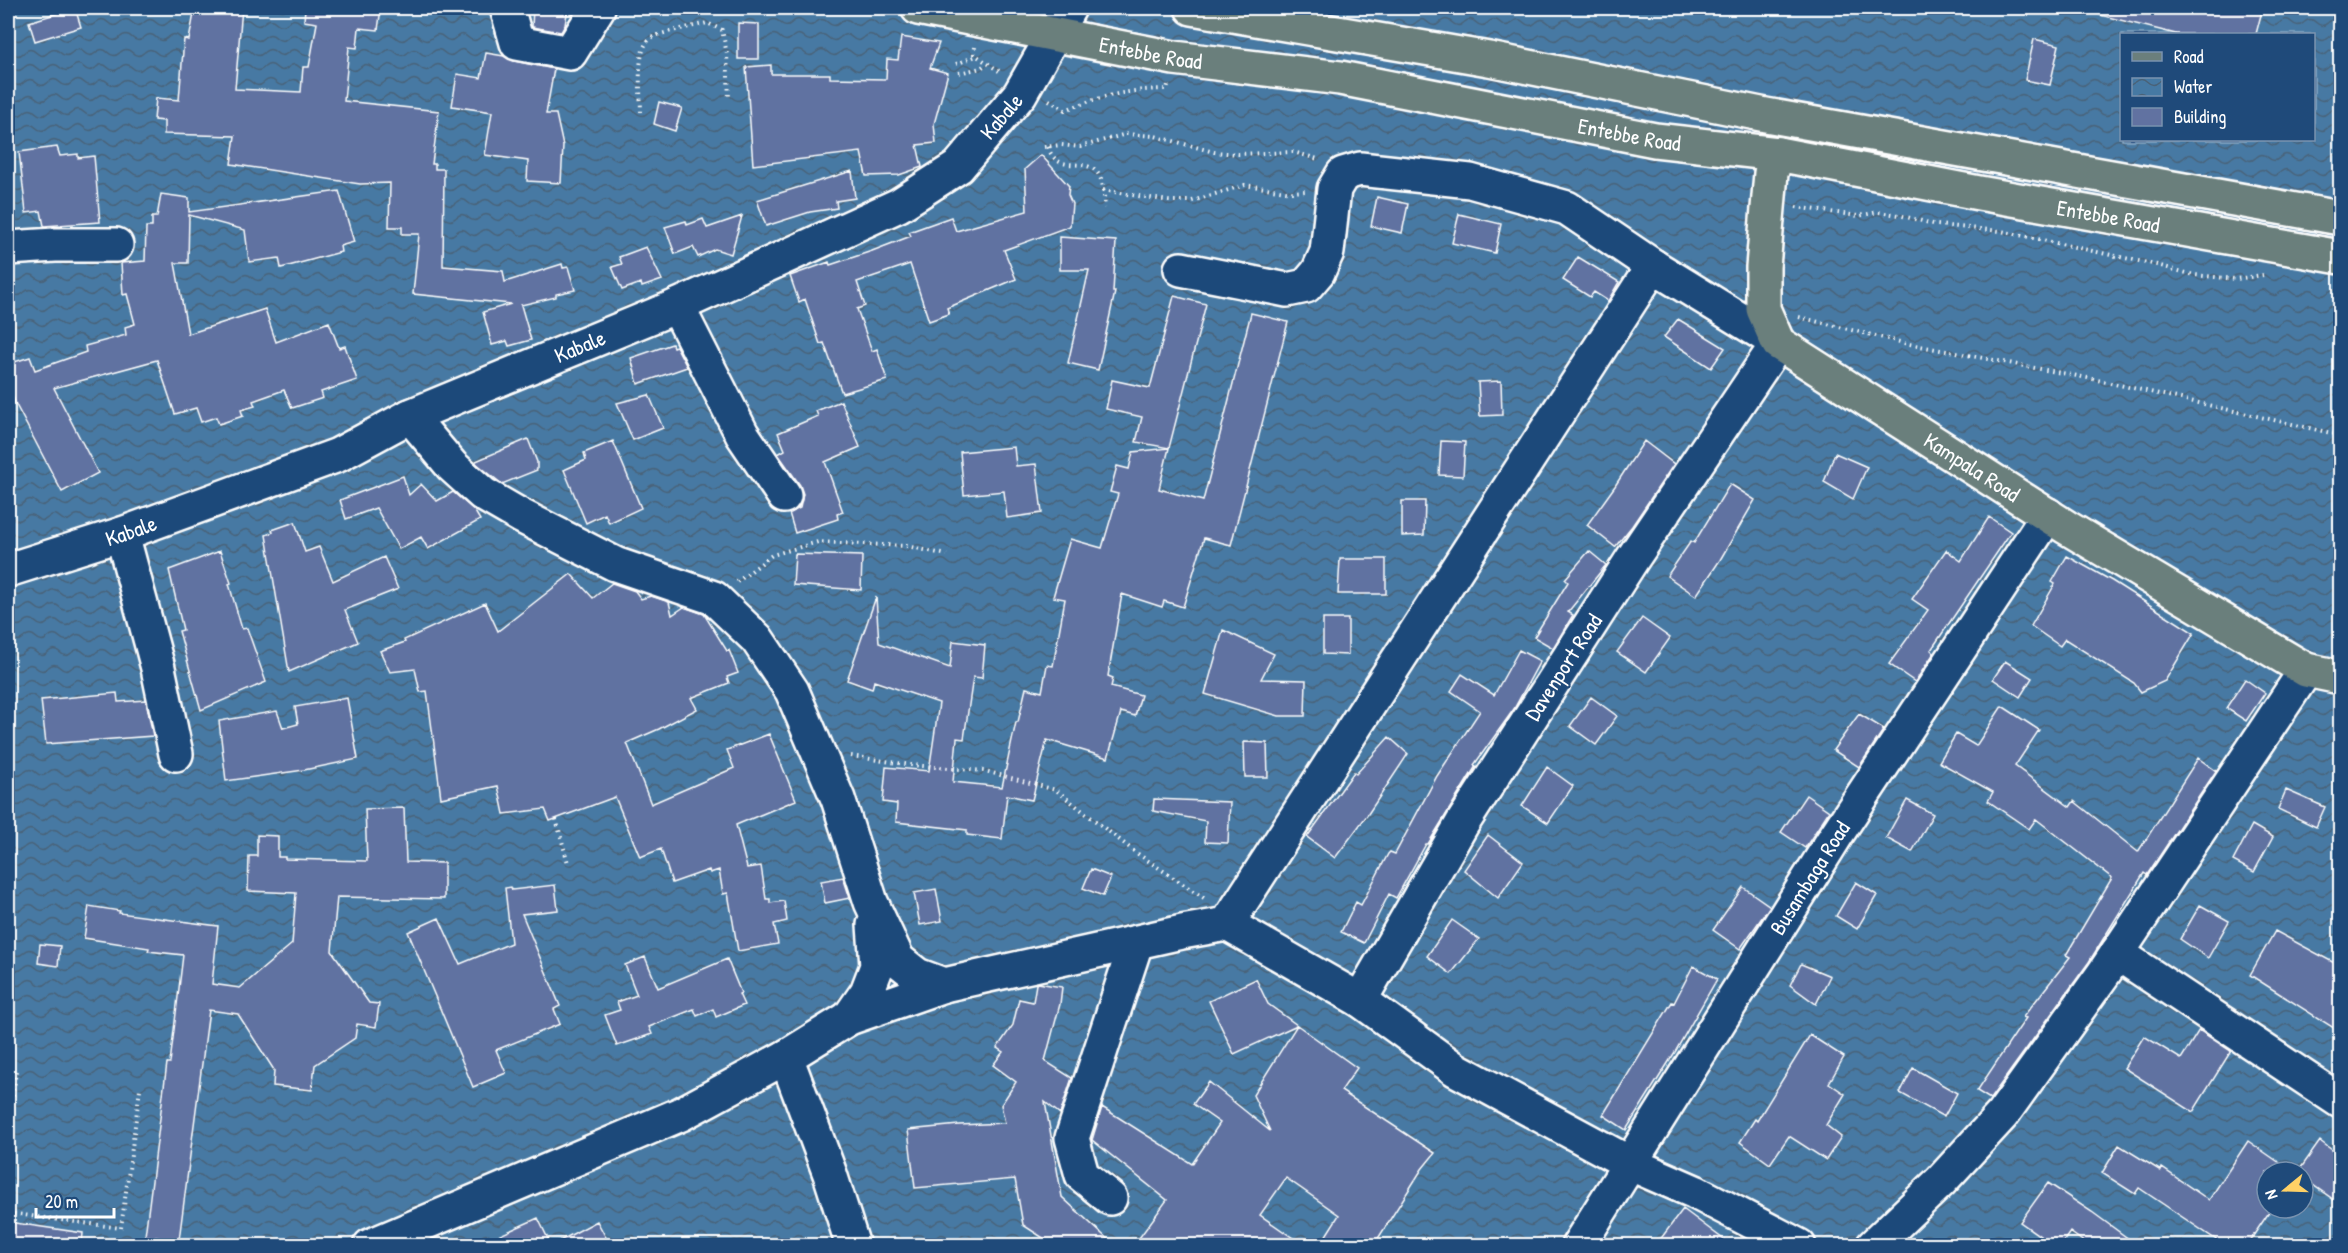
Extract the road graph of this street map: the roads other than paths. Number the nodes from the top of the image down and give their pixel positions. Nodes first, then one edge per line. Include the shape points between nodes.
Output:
1 (918, 8) edge
2 (1192, 8) edge
3 (508, 13) edge
4 (588, 15) edge
5 (1061, 20) edge
6 (1778, 154) junction
7 (2340, 218) edge
8 (116, 245) dead end
9 (8, 248) edge
10 (2340, 257) edge
11 (1653, 266) junction
12 (1181, 269) dead end
13 (677, 306) junction
14 (1778, 343) junction
15 (410, 416) junction
16 (784, 496) dead end
17 (2048, 515) junction
18 (122, 534) junction
19 (8, 570) edge
20 (2306, 670) junction
21 (2340, 677) edge
22 (176, 754) dead end
23 (871, 902) junction
24 (1227, 924) junction
25 (1136, 943) junction
26 (2117, 953) junction
27 (944, 985) junction
28 (1360, 1000) junction
29 (849, 1018) junction
30 (786, 1057) junction
31 (2340, 1101) edge
32 (1631, 1164) junction
33 (1110, 1198) dead end
34 (391, 1242) edge
35 (852, 1245) edge
36 (1578, 1245) edge
37 (1799, 1245) edge
38 (1873, 1245) edge

1 - 5 main road, Entebbe Road
2 - 7 main road, Entebbe Road via 1489,59 1766,115
3 - 4 street via 517,43 570,53
5 - 6 main road, Entebbe Road via 1174,58 1340,78 1655,140
5 - 13 street, Kabale via 1020,94 958,167 899,205
6 - 10 main road, Entebbe Road
6 - 14 main road via 1771,173 1763,267 1763,309
8 - 9 street
11 - 12 street via 1567,208 1470,181 1360,169 1341,181 1327,252 1306,286 1287,290
11 - 14 street
11 - 24 street
13 - 15 street, Kabale
13 - 16 street via 742,434
14 - 17 main road, Kampala Road
14 - 28 street, Davenport Road via 1633,558 1462,824
15 - 18 street, Kabale via 338,455
15 - 23 street via 452,466 492,499 615,564 714,598 757,639 792,691 838,799
17 - 20 main road, Kampala Road
17 - 32 street, Busambaga Road via 1837,834
18 - 19 street, Kabale
18 - 22 street via 158,668
20 - 21 main road, Kampala Road
20 - 26 street
23 - 27 street via 898,960 917,975
23 - 29 street via 877,966 867,992
24 - 25 street
24 - 28 street
25 - 27 street
25 - 33 street via 1072,1138 1082,1175
26 - 31 street
26 - 38 street via 2002,1115
27 - 29 street
28 - 32 street via 1455,1069
29 - 30 street
30 - 34 street via 681,1114
30 - 35 street
32 - 36 street, Busambaga Road
32 - 37 street

